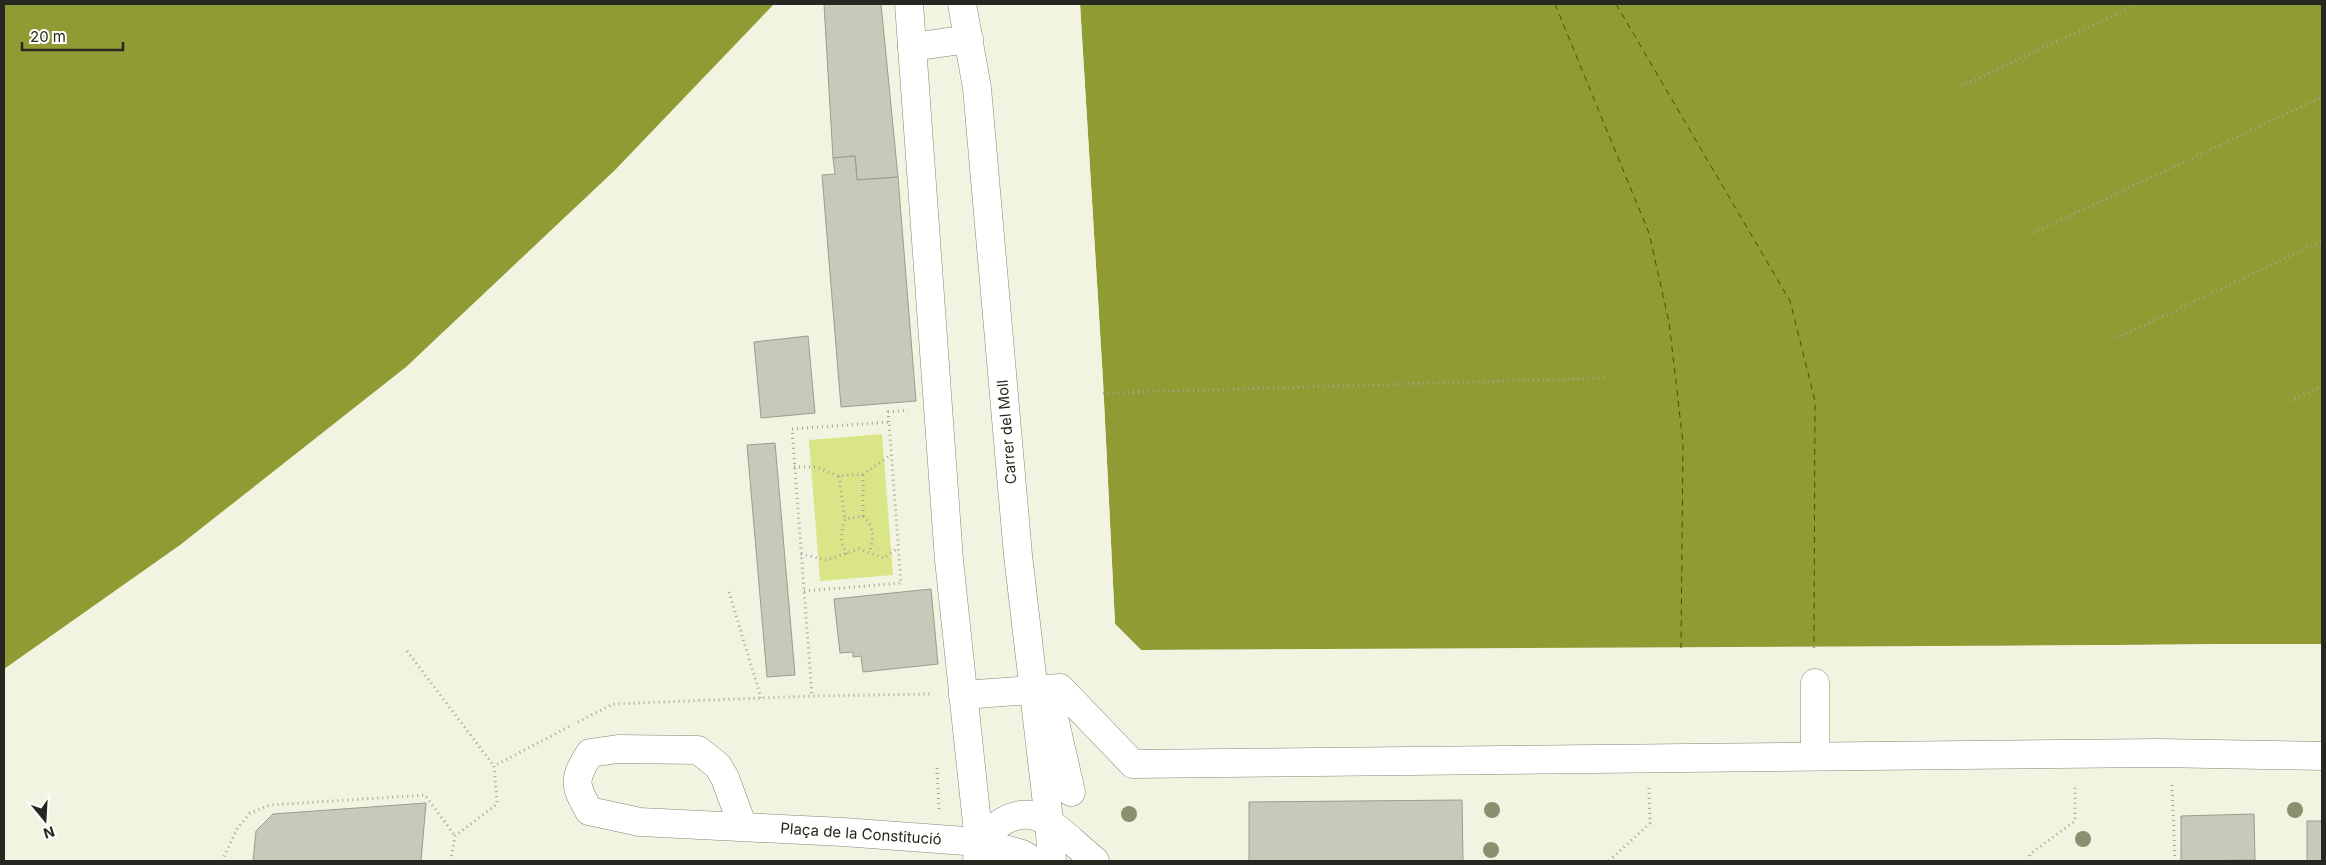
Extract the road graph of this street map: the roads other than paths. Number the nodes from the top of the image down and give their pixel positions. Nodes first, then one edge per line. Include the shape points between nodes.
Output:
1 (909, 4) edge
2 (962, 4) edge
3 (970, 39) junction
4 (912, 47) junction
5 (1815, 683) dead end
6 (1040, 691) junction
7 (963, 696) junction
8 (1815, 756) junction
9 (2322, 756) edge
10 (1071, 792) dead end
11 (1049, 821) junction
12 (742, 827) junction
13 (978, 852) edge
14 (1034, 861) edge
15 (1052, 861) edge
16 (1095, 861) edge

1 - 4 street
2 - 3 street, Carrer del Moll
3 - 4 street
3 - 6 street, Carrer del Moll via 1018,555
4 - 7 street via 949,560
5 - 8 street
6 - 7 street
6 - 8 street via 1060,688 1133,764
6 - 10 street
6 - 11 street, Carrer del Moll
7 - 13 street
8 - 9 street via 2076,760 2160,752
11 - 13 street via 1032,816 1012,816 994,825
11 - 15 street, Carrer del Moll
11 - 16 street
12 - 12 street, Plaça de la Constitució via 640,822 589,810 577,789 579,770 590,753 618,749 698,750 714,762 725,778
12 - 13 street, Plaça de la Constitució
13 - 14 street, Plaça de la Constitució via 1022,854

